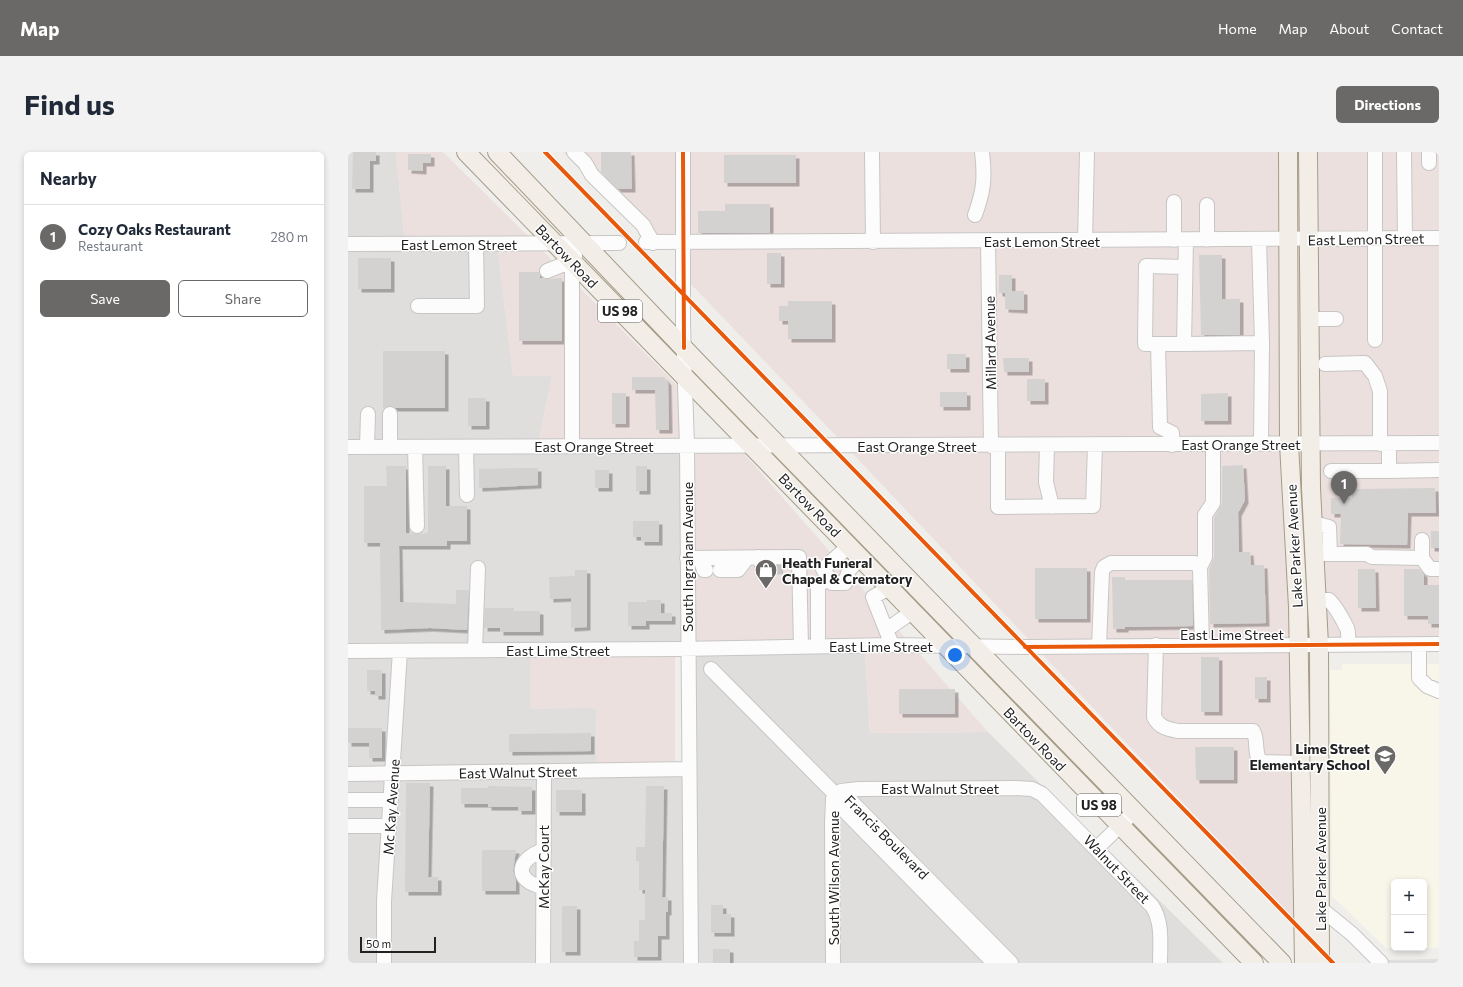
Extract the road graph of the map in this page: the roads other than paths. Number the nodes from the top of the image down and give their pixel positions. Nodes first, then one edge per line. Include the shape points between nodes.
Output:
1 (466, 152) edge
2 (497, 152) edge
3 (574, 152) edge
4 (683, 152) edge
5 (872, 152) edge
6 (982, 152) edge
7 (1087, 152) edge
8 (1288, 152) edge
9 (1308, 152) edge
10 (1375, 152) edge
11 (1404, 152) edge
12 (585, 158) edge
13 (1174, 202) dead end
14 (1207, 205) dead end
15 (975, 215) dead end
16 (1405, 238) junction
17 (1439, 238) edge
18 (1376, 239) junction
19 (1180, 240) junction
20 (1207, 240) junction
21 (1259, 240) junction
22 (1288, 240) junction
23 (1308, 240) junction
24 (988, 241) junction
25 (1085, 241) junction
26 (684, 242) junction
27 (873, 242) junction
28 (583, 243) junction
29 (619, 243) dead end
30 (348, 244) edge
31 (476, 244) junction
32 (555, 244) junction
33 (572, 261) junction
34 (1185, 267) junction
35 (547, 271) dead end
36 (418, 306) dead end
37 (1309, 319) junction
38 (1336, 319) dead end
39 (1376, 340) dead end
40 (1262, 342) junction
41 (1158, 344) junction
42 (1184, 344) junction
43 (684, 348) junction
44 (1325, 364) dead end
45 (685, 378) junction
46 (368, 414) dead end
47 (390, 414) dead end
48 (1439, 443) edge
49 (1172, 444) junction
50 (1213, 444) junction
51 (1261, 444) junction
52 (1289, 444) junction
53 (1310, 444) junction
54 (1385, 444) junction
55 (753, 445) junction
56 (780, 445) junction
57 (1047, 445) junction
58 (1095, 445) junction
59 (572, 446) junction
60 (686, 446) junction
61 (994, 446) junction
62 (348, 447) edge
63 (367, 447) junction
64 (390, 447) junction
65 (415, 447) junction
66 (466, 447) junction
67 (1439, 470) edge
68 (1331, 471) dead end
69 (1390, 471) junction
70 (467, 495) dead end
71 (1052, 507) junction
72 (417, 526) dead end
73 (1422, 540) dead end
74 (1322, 554) junction
75 (753, 557) junction
76 (849, 558) junction
77 (1422, 558) junction
78 (703, 564) junction
79 (1200, 567) junction
80 (478, 568) dead end
81 (769, 568) tunnel mouth
82 (1439, 569) edge
83 (828, 576) junction
84 (889, 588) junction
85 (1318, 600) junction
86 (912, 612) junction
87 (886, 630) junction
88 (1439, 644) edge
89 (892, 645) junction
90 (1156, 645) junction
91 (1202, 645) junction
92 (1299, 645) junction
93 (1319, 645) junction
94 (1348, 645) junction
95 (1419, 645) junction
96 (818, 646) junction
97 (945, 646) junction
98 (973, 646) junction
99 (1099, 646) junction
100 (801, 647) junction
101 (688, 649) junction
102 (475, 650) junction
103 (348, 651) edge
104 (400, 651) junction
105 (711, 669) dead end
106 (1439, 691) edge
107 (1301, 763) junction
108 (689, 769) junction
109 (544, 772) junction
110 (348, 774) edge
111 (393, 774) junction
112 (1038, 792) joint
113 (836, 795) junction
114 (348, 800) edge
115 (391, 800) junction
116 (1134, 812) junction
117 (348, 826) edge
118 (389, 826) junction
119 (1120, 826) junction
120 (1097, 848) junction
121 (544, 850) junction
122 (543, 887) junction
123 (1303, 893) junction
124 (943, 903) junction
125 (1320, 908) junction
126 (384, 963) edge
127 (543, 963) edge
128 (692, 963) edge
129 (833, 963) edge
130 (994, 963) edge
131 (1011, 963) edge
132 (1160, 963) edge
133 (1254, 963) edge
134 (1282, 963) edge
135 (1304, 963) edge
136 (1320, 963) edge
137 (1381, 963) edge

1 - 32 main road, Bartow Road / US 98
2 - 28 main road, Bartow Road / US 98
3 - 12 street
4 - 26 street, South Ingraham Avenue
5 - 27 street
6 - 15 street via 983,193
7 - 25 street
8 - 22 main road, Lake Parker Avenue
9 - 23 main road, Lake Parker Avenue
10 - 18 street
11 - 16 street
12 - 26 street, East Lemon Street via 592,175 643,225 649,242
13 - 19 street
14 - 20 street
16 - 17 street, East Lemon Street
16 - 18 street, East Lemon Street
18 - 23 street, East Lemon Street
18 - 39 street
19 - 20 street, East Lemon Street
19 - 25 street, East Lemon Street
19 - 34 street
20 - 21 street, East Lemon Street
21 - 22 street, East Lemon Street
21 - 40 street
22 - 23 street, East Lemon Street
22 - 52 main road, Lake Parker Avenue
23 - 37 main road, Lake Parker Avenue
24 - 25 street, East Lemon Street
24 - 27 street, East Lemon Street
24 - 61 street, Millard Avenue
26 - 27 street, East Lemon Street
26 - 43 street, South Ingraham Avenue
28 - 29 street, East Lemon Street
28 - 32 street, East Lemon Street
28 - 33 street
28 - 43 main road, Bartow Road / US 98
30 - 31 street, East Lemon Street
31 - 32 street, East Lemon Street
31 - 36 street via 477,306
32 - 33 main road, Bartow Road / US 98
33 - 35 street
33 - 45 main road, Bartow Road / US 98
33 - 59 street
34 - 41 street via 1146,266 1145,344
34 - 42 street
37 - 38 street
37 - 53 main road, Lake Parker Avenue
40 - 42 street
40 - 51 street
41 - 42 street
41 - 49 street via 1160,427 1172,433
43 - 45 street, South Ingraham Avenue
43 - 56 main road, Bartow Road / US 98
44 - 54 street via 1366,363 1375,376 1380,391
45 - 55 main road, Bartow Road / US 98
45 - 60 street, South Ingraham Avenue
46 - 63 street
47 - 64 street
48 - 54 street, East Orange Street
49 - 50 street, East Orange Street
49 - 58 street, East Orange Street
50 - 51 street, East Orange Street
50 - 79 street via 1213,503 1205,515 1205,556
51 - 52 street, East Orange Street
52 - 53 street, East Orange Street
52 - 92 main road, Lake Parker Avenue
53 - 54 street, East Orange Street
53 - 74 main road, Lake Parker Avenue via 1313,523
54 - 69 street
55 - 56 street, East Orange Street
55 - 60 street, East Orange Street
55 - 76 main road, Bartow Road / US 98
56 - 61 street, East Orange Street
56 - 98 main road, Bartow Road / US 98
57 - 58 street, East Orange Street
57 - 61 street, East Orange Street
57 - 71 street via 1046,482
58 - 71 street via 1093,506
59 - 60 street, East Orange Street
59 - 66 street, East Orange Street
60 - 78 street, South Ingraham Avenue
61 - 71 street, Millard Avenue via 998,507
62 - 63 street, East Orange Street
63 - 64 street, East Orange Street
64 - 65 street, East Orange Street
65 - 66 street, East Orange Street
65 - 72 street
66 - 70 street
67 - 69 street
68 - 69 street
73 - 77 street
74 - 77 street
74 - 85 main road, Lake Parker Avenue
75 - 78 street
75 - 78 street via 738,570
75 - 81 street via 763,568
75 - 100 street via 799,557 793,567
76 - 83 street via 823,569
76 - 83 street via 845,583 832,583
76 - 84 main road, Bartow Road / US 98
77 - 82 street via 1430,569
78 - 101 street, South Ingraham Avenue
79 - 91 street
79 - 99 street via 1194,563 1111,563 1104,567
80 - 102 street
83 - 96 street via 818,586
84 - 86 main road, Bartow Road / US 98
84 - 87 street via 873,597
85 - 93 main road, Lake Parker Avenue
85 - 94 street via 1329,600 1336,607 1347,629
86 - 87 street
86 - 97 main road, Bartow Road / US 98
87 - 89 street
88 - 95 street, East Lime Street
89 - 96 street, East Lime Street
89 - 97 street, East Lime Street
90 - 91 street, East Lime Street
90 - 99 street, East Lime Street
90 - 107 street via 1154,716 1158,724 1168,730 1178,731 1253,731 1256,735 1257,758 1261,762
91 - 92 street, East Lime Street
92 - 93 street, East Lime Street
92 - 107 main road, Lake Parker Avenue
93 - 94 street, East Lime Street
93 - 125 main road, Lake Parker Avenue
94 - 95 street, East Lime Street
95 - 106 street via 1420,678 1427,686
96 - 100 street, East Lime Street
97 - 98 street, East Lime Street
97 - 119 main road, Bartow Road / US 98
98 - 99 street, East Lime Street
98 - 116 main road, Bartow Road / US 98
100 - 101 street, East Lime Street
101 - 102 street, East Lime Street
101 - 108 street, South Ingraham Avenue
102 - 104 street, East Lime Street
103 - 104 street, East Lime Street
104 - 111 street, Mc Kay Avenue
105 - 113 street, Francis Boulevard
107 - 123 main road, Lake Parker Avenue
108 - 109 street, East Walnut Street
108 - 128 street, South Ingraham Avenue
109 - 111 street, East Walnut Street
109 - 121 street, McKay Court
110 - 111 street, East Walnut Street
111 - 115 street, Mc Kay Avenue
112 - 113 street, East Walnut Street via 1016,788 859,789
112 - 120 street, Walnut Street
113 - 124 street, Francis Boulevard
113 - 129 street, South Wilson Avenue
114 - 115 street
115 - 118 street, Mc Kay Avenue
116 - 119 street
116 - 134 main road, Bartow Road / US 98
117 - 118 street
118 - 126 street, Mc Kay Avenue via 384,901
119 - 120 street
119 - 133 main road, Bartow Road / US 98
120 - 132 street, Walnut Street via 1152,906 1158,916
121 - 122 street, McKay Court
121 - 122 street via 528,857 522,865 526,880 532,885
122 - 127 street, McKay Court
123 - 125 street
123 - 135 main road, Lake Parker Avenue
124 - 130 street, Francis Boulevard
124 - 131 street, Francis Boulevard
125 - 136 main road, Lake Parker Avenue
125 - 137 street via 1352,934

